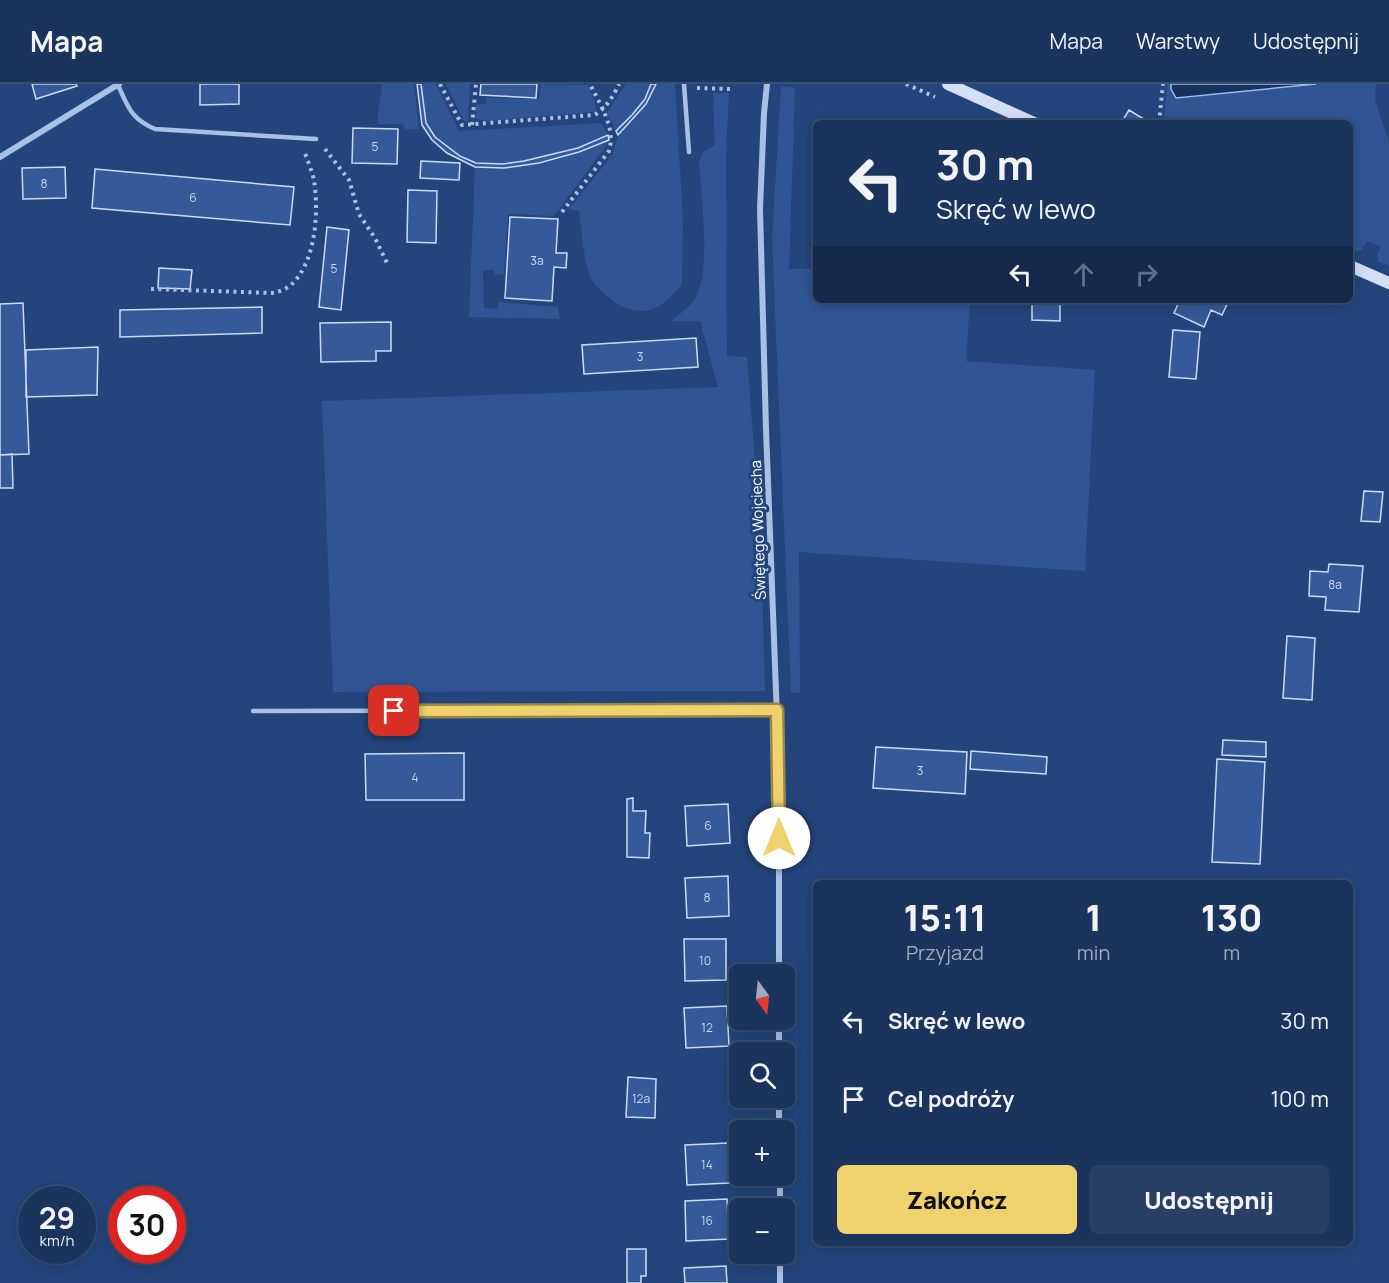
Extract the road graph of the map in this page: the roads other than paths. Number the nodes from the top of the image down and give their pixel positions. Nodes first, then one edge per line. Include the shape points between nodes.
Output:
1 (119, 84) edge
2 (684, 84) edge
3 (767, 84) edge
4 (948, 84) edge
5 (1027, 120) edge
6 (316, 139) road end
7 (688, 152) dead end
8 (0, 157) edge
9 (1353, 267) edge
10 (1389, 283) edge
11 (777, 710) junction
12 (254, 711) dead end
13 (779, 964) edge
14 (780, 1264) edge
15 (780, 1283) edge

1 - 6 lane via 130,112 140,123 155,129
1 - 8 street
2 - 7 lane
3 - 11 street, Świętego Wojciecha via 760,221
4 - 5 main road
9 - 10 main road
11 - 12 lane
11 - 13 street, Świętego Wojciecha
14 - 15 street

